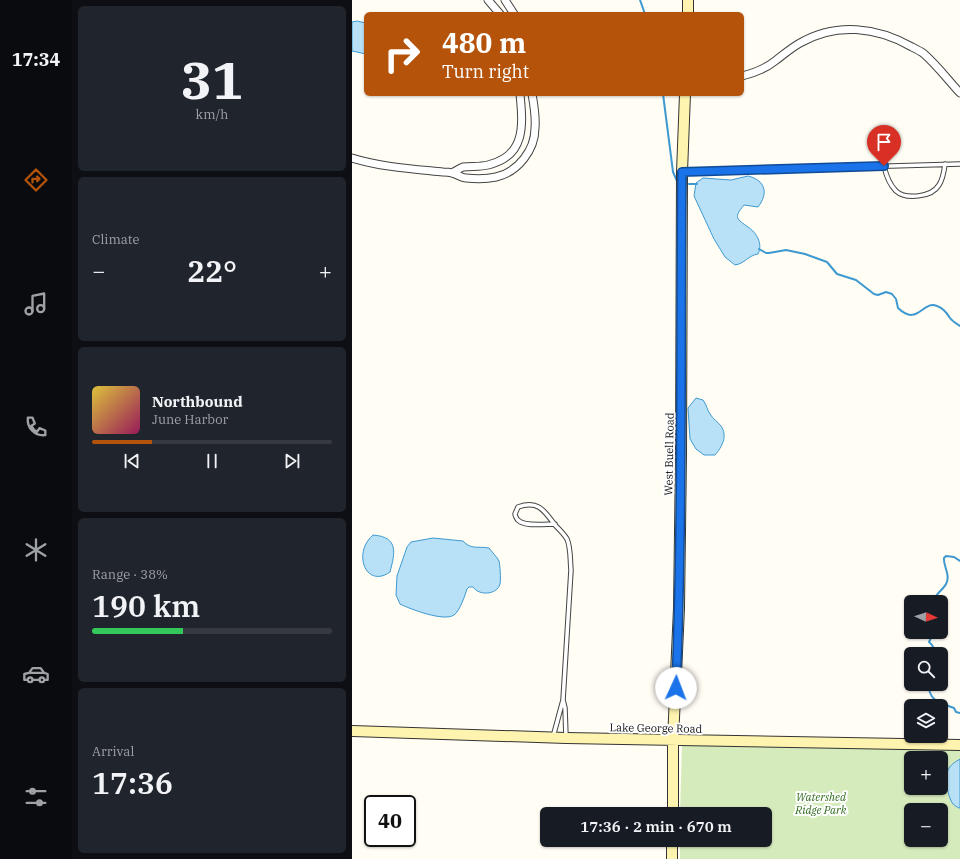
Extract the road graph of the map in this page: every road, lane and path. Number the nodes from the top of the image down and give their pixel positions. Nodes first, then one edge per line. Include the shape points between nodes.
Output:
1 (488, 0) edge
2 (505, 0) edge
3 (688, 0) edge
4 (498, 12) edge
5 (513, 12) edge
6 (688, 12) edge
7 (744, 75) edge
8 (960, 93) edge
9 (520, 96) edge
10 (532, 96) edge
11 (685, 96) edge
12 (352, 158) edge
13 (945, 164) junction
14 (960, 164) edge
15 (884, 166) junction
16 (452, 172) junction
17 (682, 172) junction
18 (554, 524) junction
19 (563, 700) junction
20 (352, 732) edge
21 (553, 737) junction
22 (566, 738) junction
23 (673, 740) junction
24 (960, 745) edge
25 (673, 807) edge
26 (672, 847) edge
27 (672, 859) edge

1 - 4 street
2 - 5 street
3 - 6 street
7 - 8 street via 757,72 812,37 848,29 864,30 892,37 922,52
9 - 16 street via 522,132 510,154 492,164 462,167
10 - 16 street via 535,128 533,140 517,167 496,177 486,178 464,178
11 - 17 street, West Buell Road
12 - 16 street via 394,166
13 - 14 lane
13 - 15 lane
13 - 15 lane via 943,176 933,191 922,196 910,197 897,192 887,178
15 - 17 lane
17 - 23 street, West Buell Road via 679,608
18 - 18 lane via 543,509 535,504 518,507 515,514 523,523
18 - 19 lane via 567,539 571,570
19 - 21 lane
19 - 22 lane
20 - 21 street, Lake George Road
21 - 22 street, Lake George Road
22 - 23 street, Lake George Road
23 - 24 street, Lake George Road
23 - 25 street, West Buell Road
26 - 27 street

